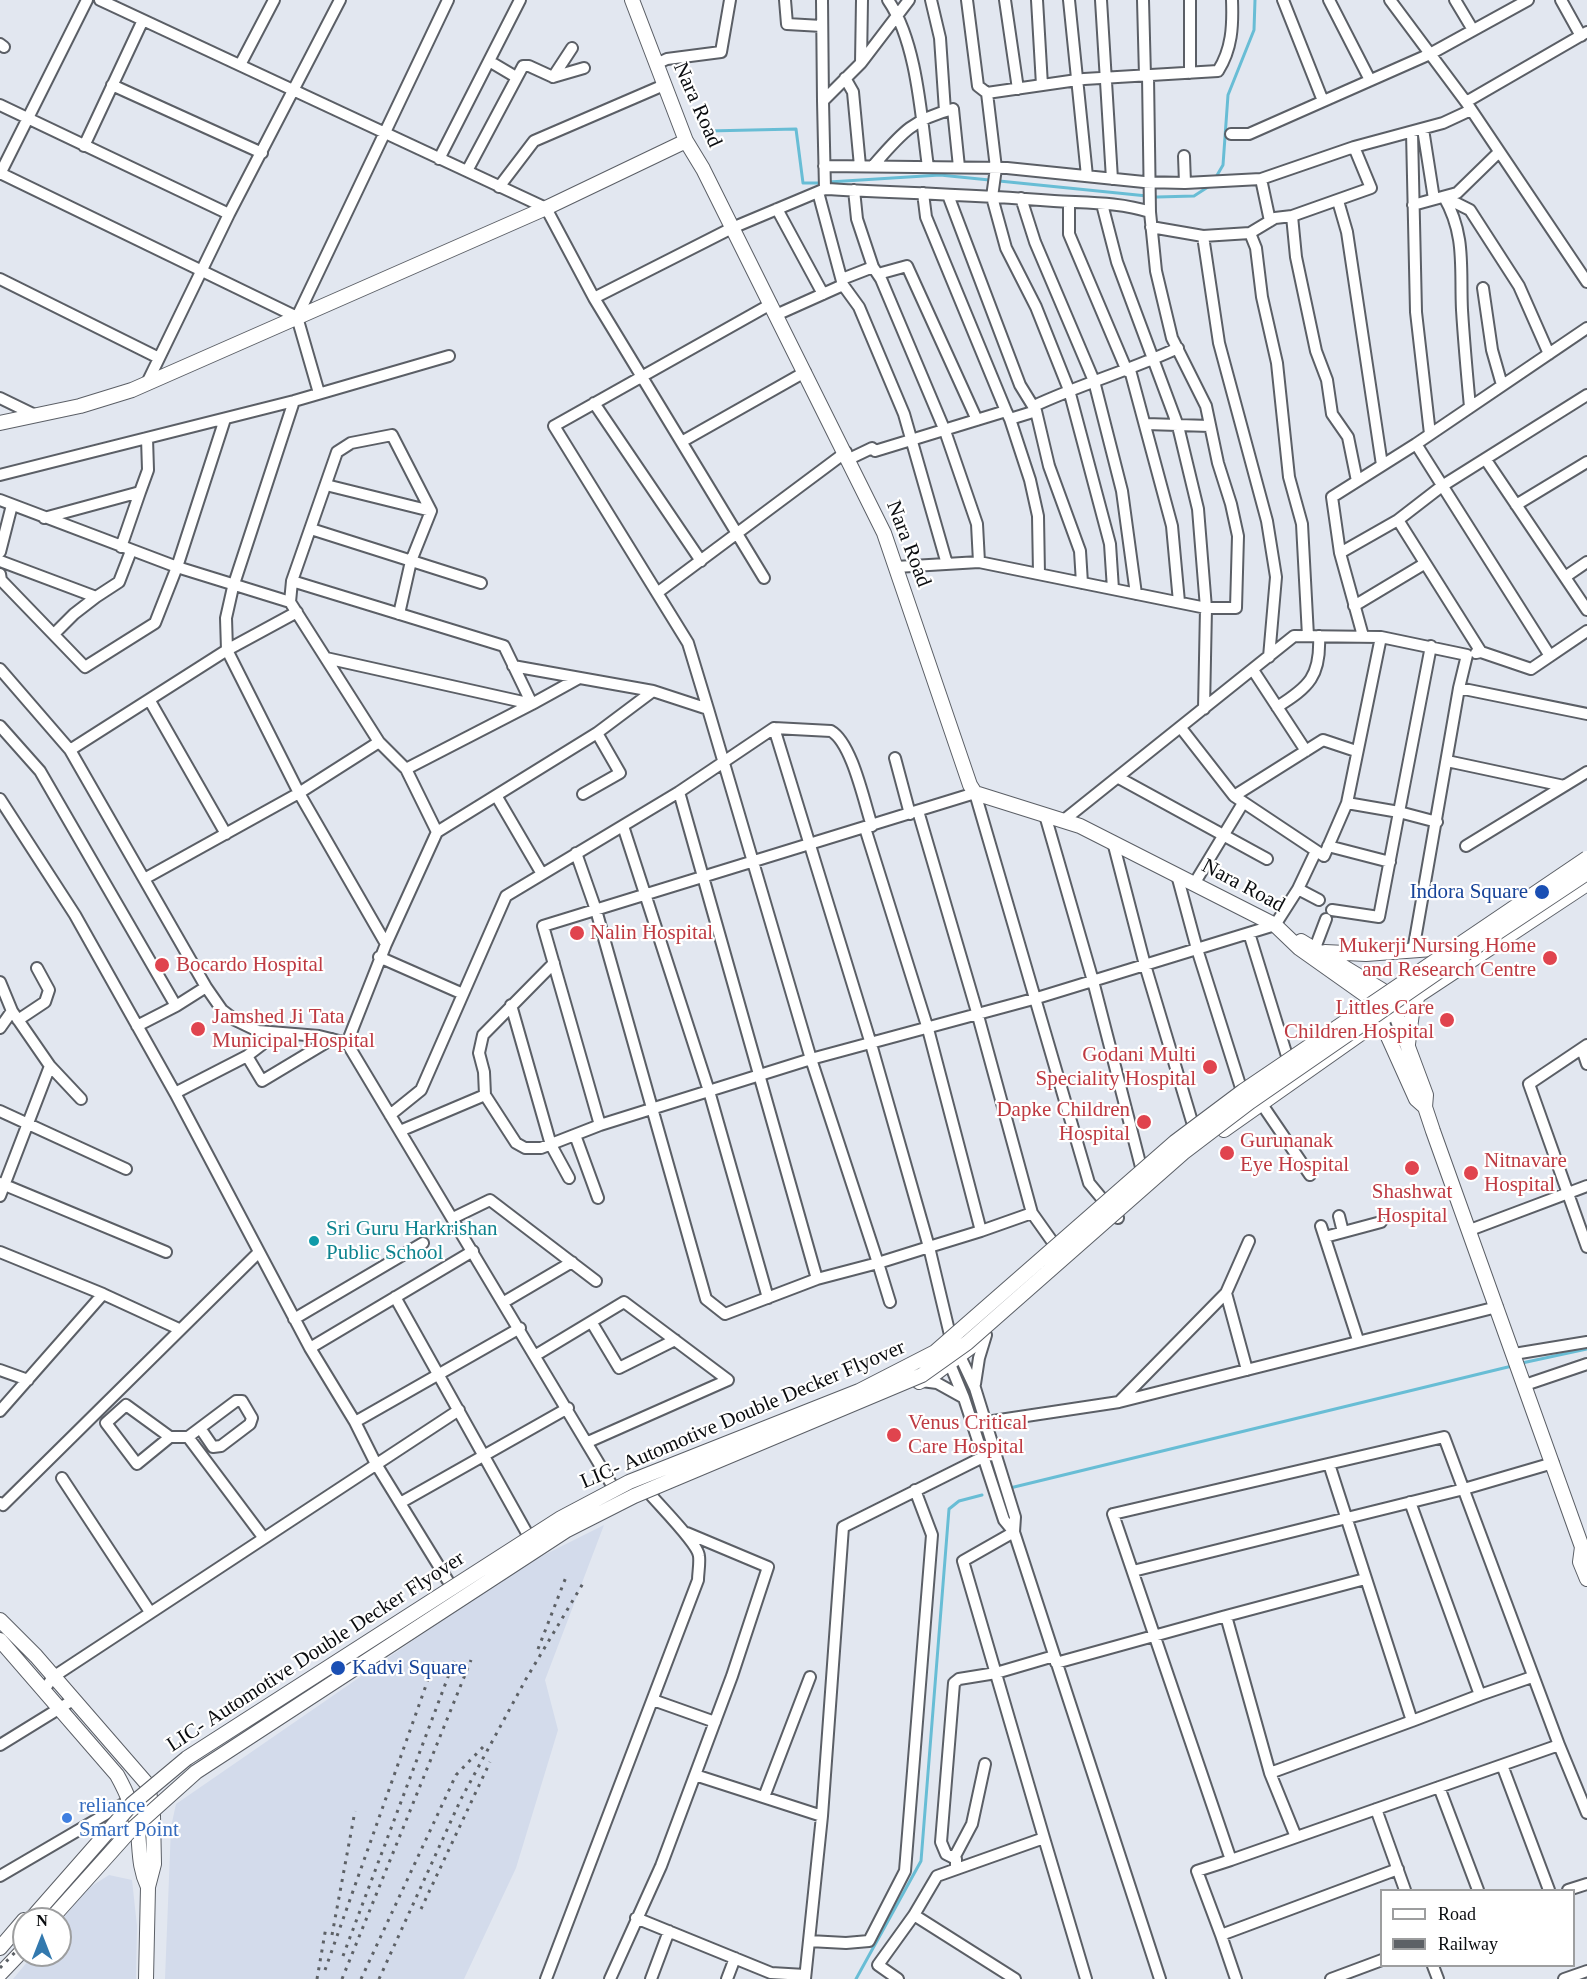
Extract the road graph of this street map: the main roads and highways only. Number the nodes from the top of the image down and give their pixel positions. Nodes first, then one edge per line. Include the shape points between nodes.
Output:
1 (632, 0) edge
2 (686, 141) junction
3 (0, 423) edge
4 (1587, 853) edge
5 (1587, 858) edge
6 (1587, 873) edge
7 (1587, 884) edge
8 (1293, 939) junction
9 (1446, 948) junction
10 (1319, 950) junction
11 (1377, 995) junction
12 (1418, 996) junction
13 (1395, 1012) junction
14 (1382, 1020) junction
15 (1363, 1032) junction
16 (1402, 1048) junction
17 (1585, 1549) edge
18 (1587, 1579) edge
19 (0, 1620) edge
20 (0, 1640) edge
21 (148, 1785) junction
22 (130, 1800) junction
23 (153, 1816) junction
24 (138, 1831) junction
25 (147, 1887) junction
26 (36, 1907) edge
27 (42, 1907) edge
28 (62, 1907) edge
29 (69, 1907) edge
30 (12, 1935) edge
31 (12, 1940) edge
32 (0, 1948) edge
33 (0, 1954) edge
34 (12, 1962) edge
35 (14, 1967) edge
36 (0, 1974) edge
37 (3, 1979) edge
38 (146, 1979) edge

1 - 2 main road, Nara Road
2 - 3 main road via 546,208 147,383 80,406
2 - 8 main road, Nara Road via 848,455 884,533 975,793 1064,820 1113,842 1275,925
4 - 9 main road
5 - 27 main road, LIC- Automotive Double Decker Flyover, bridge via 1243,1091 1175,1142 935,1352 859,1391 629,1482 571,1513 187,1758 132,1804
6 - 28 main road, LIC- Automotive Double Decker Flyover, bridge via 1403,996 1183,1153 934,1368 876,1397 634,1496 567,1530 195,1772 129,1832
7 - 12 main road
8 - 10 main road
8 - 11 main road via 1299,948
9 - 10 main road
9 - 11 main road
10 - 11 main road
11 - 13 main road
11 - 14 main road
11 - 21 main road via 1241,1088 1141,1167 938,1344 845,1392 613,1487 528,1535 185,1753
12 - 13 main road
12 - 16 main road
13 - 14 main road
13 - 16 main road
14 - 15 main road
14 - 16 main road
15 - 16 main road
15 - 23 main road via 1209,1140 956,1359 922,1381 650,1494 570,1533 199,1775
16 - 17 main road via 1426,1095 1425,1107
17 - 18 main road via 1580,1562
19 - 21 main road
20 - 22 main road via 117,1775
21 - 22 main road
21 - 23 main road
22 - 24 main road
22 - 26 main road
23 - 24 main road
23 - 25 main road via 154,1864
24 - 25 main road via 140,1868
24 - 29 main road
25 - 38 main road
30 - 32 main road
31 - 33 main road
34 - 36 main road
35 - 37 main road

